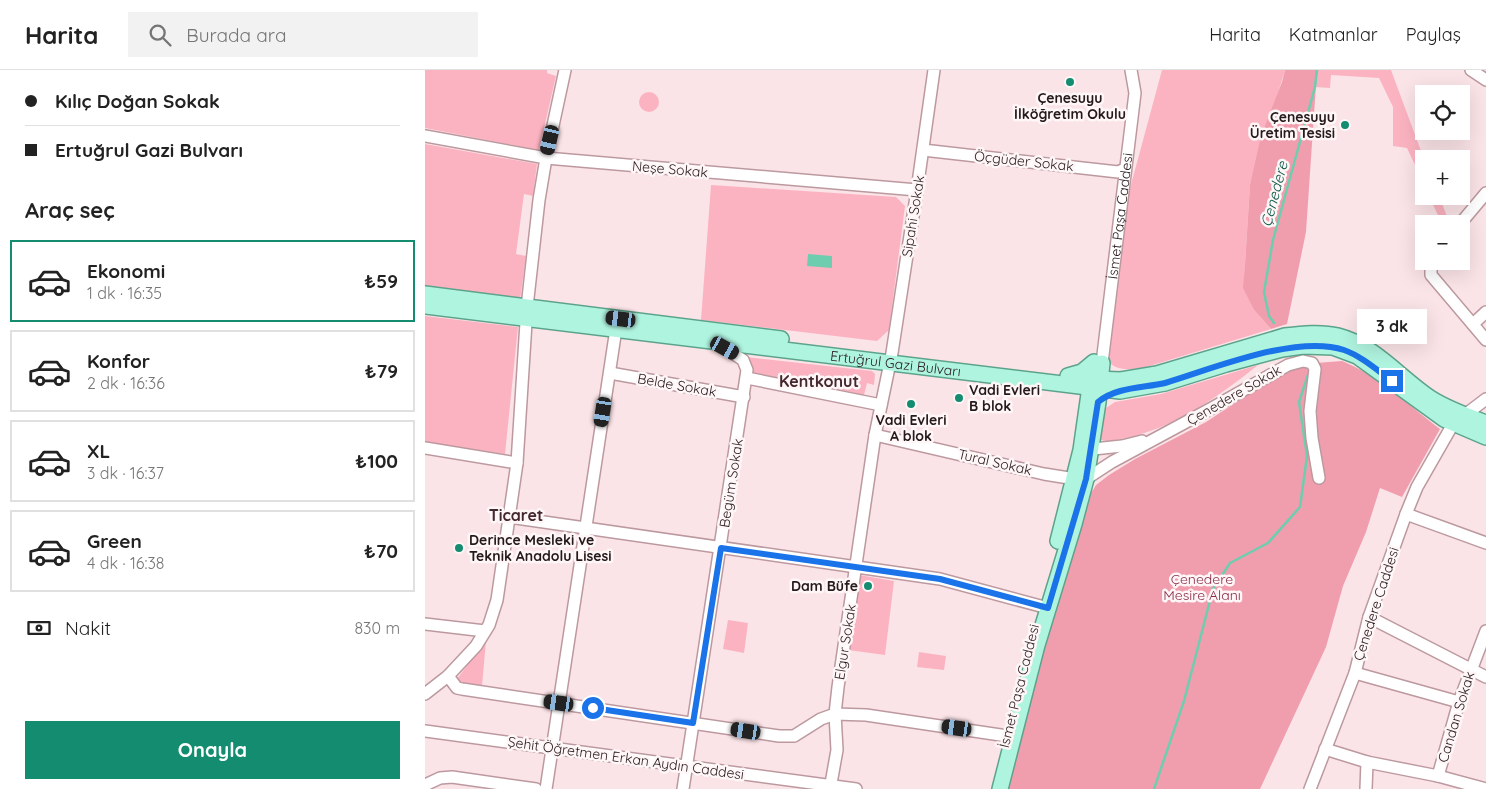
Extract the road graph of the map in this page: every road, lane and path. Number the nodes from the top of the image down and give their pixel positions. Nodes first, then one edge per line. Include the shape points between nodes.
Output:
1 (565, 70) edge
2 (934, 70) edge
3 (1125, 70) edge
4 (1131, 70) edge
5 (1471, 70) edge
6 (1486, 80) edge
7 (425, 136) edge
8 (923, 150) junction
9 (546, 158) junction
10 (1122, 170) junction
11 (917, 190) junction
12 (1486, 193) edge
13 (1468, 215) edge
14 (1431, 270) edge
15 (425, 294) edge
16 (425, 306) edge
17 (1486, 312) edge
18 (527, 313) junction
19 (1473, 324) junction
20 (616, 329) junction
21 (1486, 340) edge
22 (715, 342) junction
23 (891, 358) junction
24 (1098, 363) junction
25 (610, 373) junction
26 (747, 378) junction
27 (1067, 380) junction
28 (1120, 385) junction
29 (1095, 389) junction
30 (744, 397) junction
31 (1486, 399) edge
32 (881, 405) junction
33 (1459, 420) junction
34 (1486, 423) edge
35 (875, 435) junction
36 (1161, 436) junction
37 (1486, 437) edge
38 (425, 448) edge
39 (1086, 449) junction
40 (517, 463) junction
41 (1319, 478) dead end
42 (1080, 479) junction
43 (1406, 514) junction
44 (509, 517) junction
45 (585, 528) junction
46 (1486, 543) edge
47 (721, 548) junction
48 (856, 567) junction
49 (1044, 606) junction
50 (1369, 617) junction
51 (425, 624) edge
52 (485, 631) junction
53 (1486, 631) edge
54 (1471, 669) junction
55 (1355, 673) junction
56 (448, 676) junction
57 (1486, 677) edge
58 (425, 694) edge
59 (1459, 702) junction
60 (559, 703) junction
61 (835, 714) junction
62 (693, 723) junction
63 (425, 731) edge
64 (1010, 736) junction
65 (553, 748) junction
66 (1325, 749) junction
67 (1367, 762) junction
68 (686, 766) junction
69 (1438, 776) junction
70 (425, 785) edge
71 (830, 787) edge
72 (536, 789) edge
73 (546, 789) edge
74 (683, 789) edge
75 (856, 789) edge
76 (993, 789) edge
77 (1000, 789) edge
78 (1310, 789) edge
79 (1366, 789) edge
80 (1486, 789) edge

1 - 9 street
2 - 8 street, Sipahi Sokak
3 - 10 street, İsmet Paşa Caddesi via 1128,93
4 - 10 street, İsmet Paşa Caddesi via 1135,93
5 - 6 street
7 - 9 street, Neşe Sokak
8 - 10 street, Öçgüder Sokak
8 - 11 street, Sipahi Sokak
9 - 11 street, Neşe Sokak
9 - 18 street
10 - 24 street, İsmet Paşa Caddesi
11 - 23 street, Sipahi Sokak
12 - 13 street
14 - 19 street via 1431,275
15 - 18 main road, Ertuğrul Gazi Bulvarı
16 - 18 main road, Ertuğrul Gazi Bulvarı
17 - 19 street
18 - 20 main road, Ertuğrul Gazi Bulvarı
18 - 23 main road, Ertuğrul Gazi Bulvarı
18 - 40 street
19 - 21 street
20 - 22 main road, Ertuğrul Gazi Bulvarı
20 - 25 street
22 - 23 main road, Ertuğrul Gazi Bulvarı
22 - 26 street via 743,360
23 - 27 main road, Ertuğrul Gazi Bulvarı
23 - 32 street, Sipahi Sokak
24 - 27 main road
24 - 28 main road
24 - 29 main road, İsmet Paşa Caddesi
25 - 30 street, Belde Sokak
25 - 45 street
26 - 30 street, Begüm Sokak
26 - 32 street
27 - 29 main road, Ertuğrul Gazi Bulvarı
27 - 29 main road via 1084,393
28 - 29 main road, Ertuğrul Gazi Bulvarı
28 - 29 main road via 1107,395
28 - 33 main road, Ertuğrul Gazi Bulvarı via 1285,336 1325,334 1359,344
29 - 39 main road, İsmet Paşa Caddesi
30 - 47 street, Begüm Sokak
31 - 33 street
32 - 35 street, Elgur Sokak
33 - 34 main road, Ertuğrul Gazi Bulvarı
33 - 37 main road, Ertuğrul Gazi Bulvarı
33 - 43 street, Çenedere Caddesi via 1417,487
35 - 42 street, Tural Sokak
35 - 48 street, Elgur Sokak
36 - 39 street, Çenedere Sokak via 1122,446
36 - 41 street, Çenedere Sokak via 1287,364 1312,364 1315,369 1312,438
36 - 42 street, Çenedere Sokak
38 - 40 street
39 - 42 main road, İsmet Paşa Caddesi
40 - 44 street
42 - 49 main road, İsmet Paşa Caddesi via 1063,524
43 - 46 street
43 - 50 street, Çenedere Caddesi
44 - 45 street
44 - 52 street via 497,600
45 - 47 street
45 - 60 street
47 - 48 street
47 - 62 street, Begüm Sokak
48 - 49 street via 940,579
48 - 61 street, Elgur Sokak
49 - 64 main road, İsmet Paşa Caddesi
50 - 54 street
50 - 55 street, Çenedere Caddesi
51 - 52 street
52 - 56 street via 476,646
53 - 54 street, Candan Sokak
54 - 57 street
54 - 59 street, Candan Sokak
55 - 59 street
55 - 66 street, Çenedere Caddesi
56 - 58 street
56 - 60 street via 457,688
59 - 69 street, Candan Sokak
60 - 62 street
60 - 65 street
61 - 62 street via 801,733 788,736
61 - 64 street via 866,715
61 - 71 street, Elgur Sokak via 837,750
62 - 68 street, Begüm Sokak
63 - 65 street, Şehit Öğretmen Erkan Aydın Caddesi
64 - 76 main road, İsmet Paşa Caddesi
64 - 77 main road, İsmet Paşa Caddesi
65 - 68 street, Şehit Öğretmen Erkan Aydın Caddesi
65 - 73 street
66 - 67 street
66 - 78 street, Çenedere Caddesi
67 - 69 street
67 - 79 street
68 - 71 street, Şehit Öğretmen Erkan Aydın Caddesi
68 - 74 street, Begüm Sokak
69 - 80 street
70 - 72 street via 452,777
71 - 75 street, Şehit Öğretmen Erkan Aydın Caddesi

